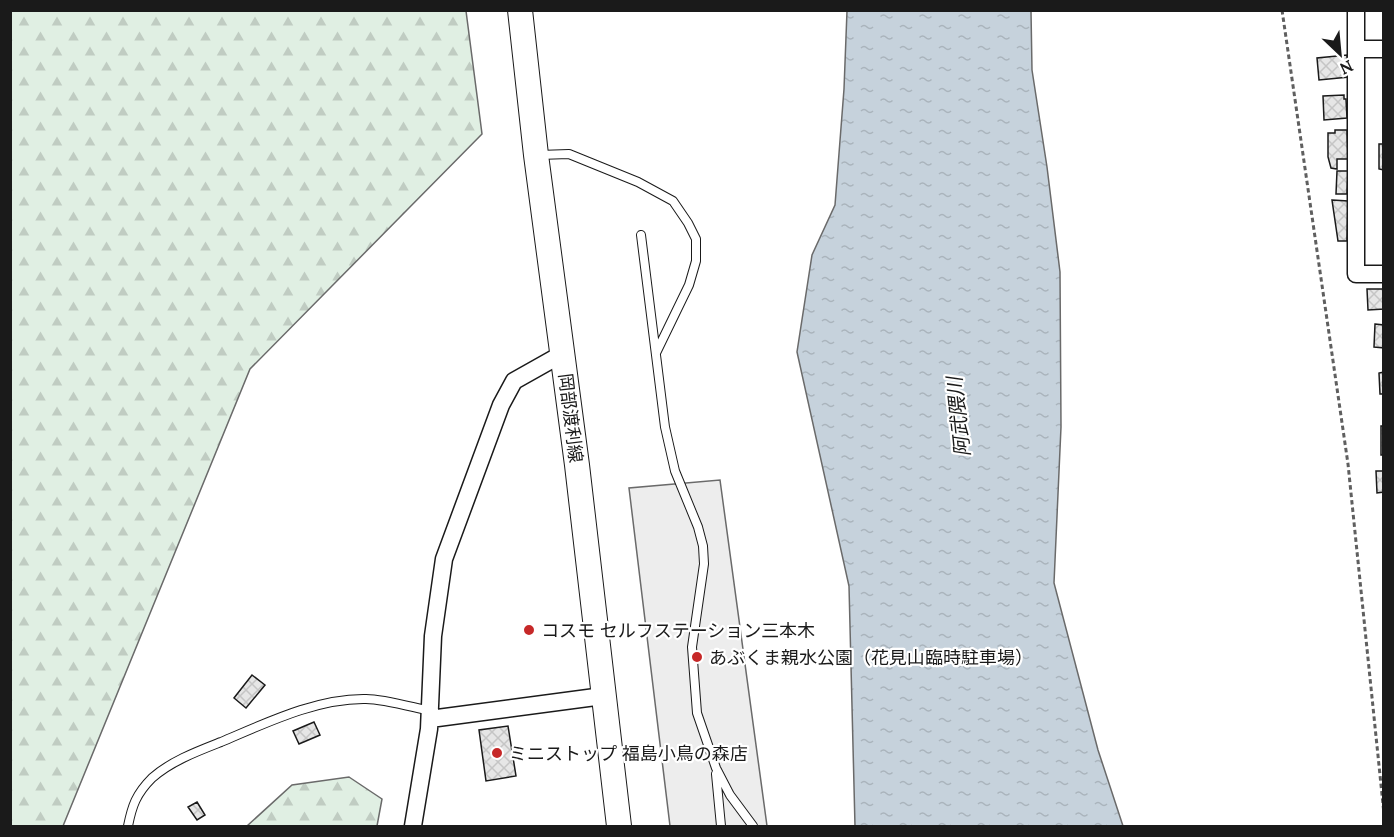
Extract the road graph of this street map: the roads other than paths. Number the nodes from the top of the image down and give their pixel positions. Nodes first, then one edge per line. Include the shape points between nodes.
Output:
1 (520, 10) edge
2 (1356, 10) edge
3 (1356, 49) junction
4 (1383, 49) edge
5 (536, 155) junction
6 (640, 236) dead end
7 (1383, 274) edge
8 (562, 354) junction
9 (656, 354) junction
10 (603, 696) junction
11 (430, 715) junction
12 (716, 768) junction
13 (128, 826) edge
14 (413, 826) edge
15 (619, 826) edge
16 (721, 826) edge
17 (753, 826) edge

1 - 5 main road, 岡部渡利線
2 - 3 street
3 - 4 street
3 - 7 street via 1356,274
5 - 8 main road, 岡部渡利線
5 - 9 lane via 569,154 638,182 674,201 688,222 696,239 696,261 689,285
6 - 9 lane
8 - 10 main road, 岡部渡利線
8 - 11 street via 514,381 473,477 444,559 433,636
9 - 12 lane via 675,471 703,546 692,647 694,688 697,713
10 - 11 street
10 - 15 main road, 岡部渡利線
11 - 13 lane via 368,698 343,700 262,724 186,757 153,778 133,803
11 - 14 street
12 - 16 lane
12 - 17 lane

